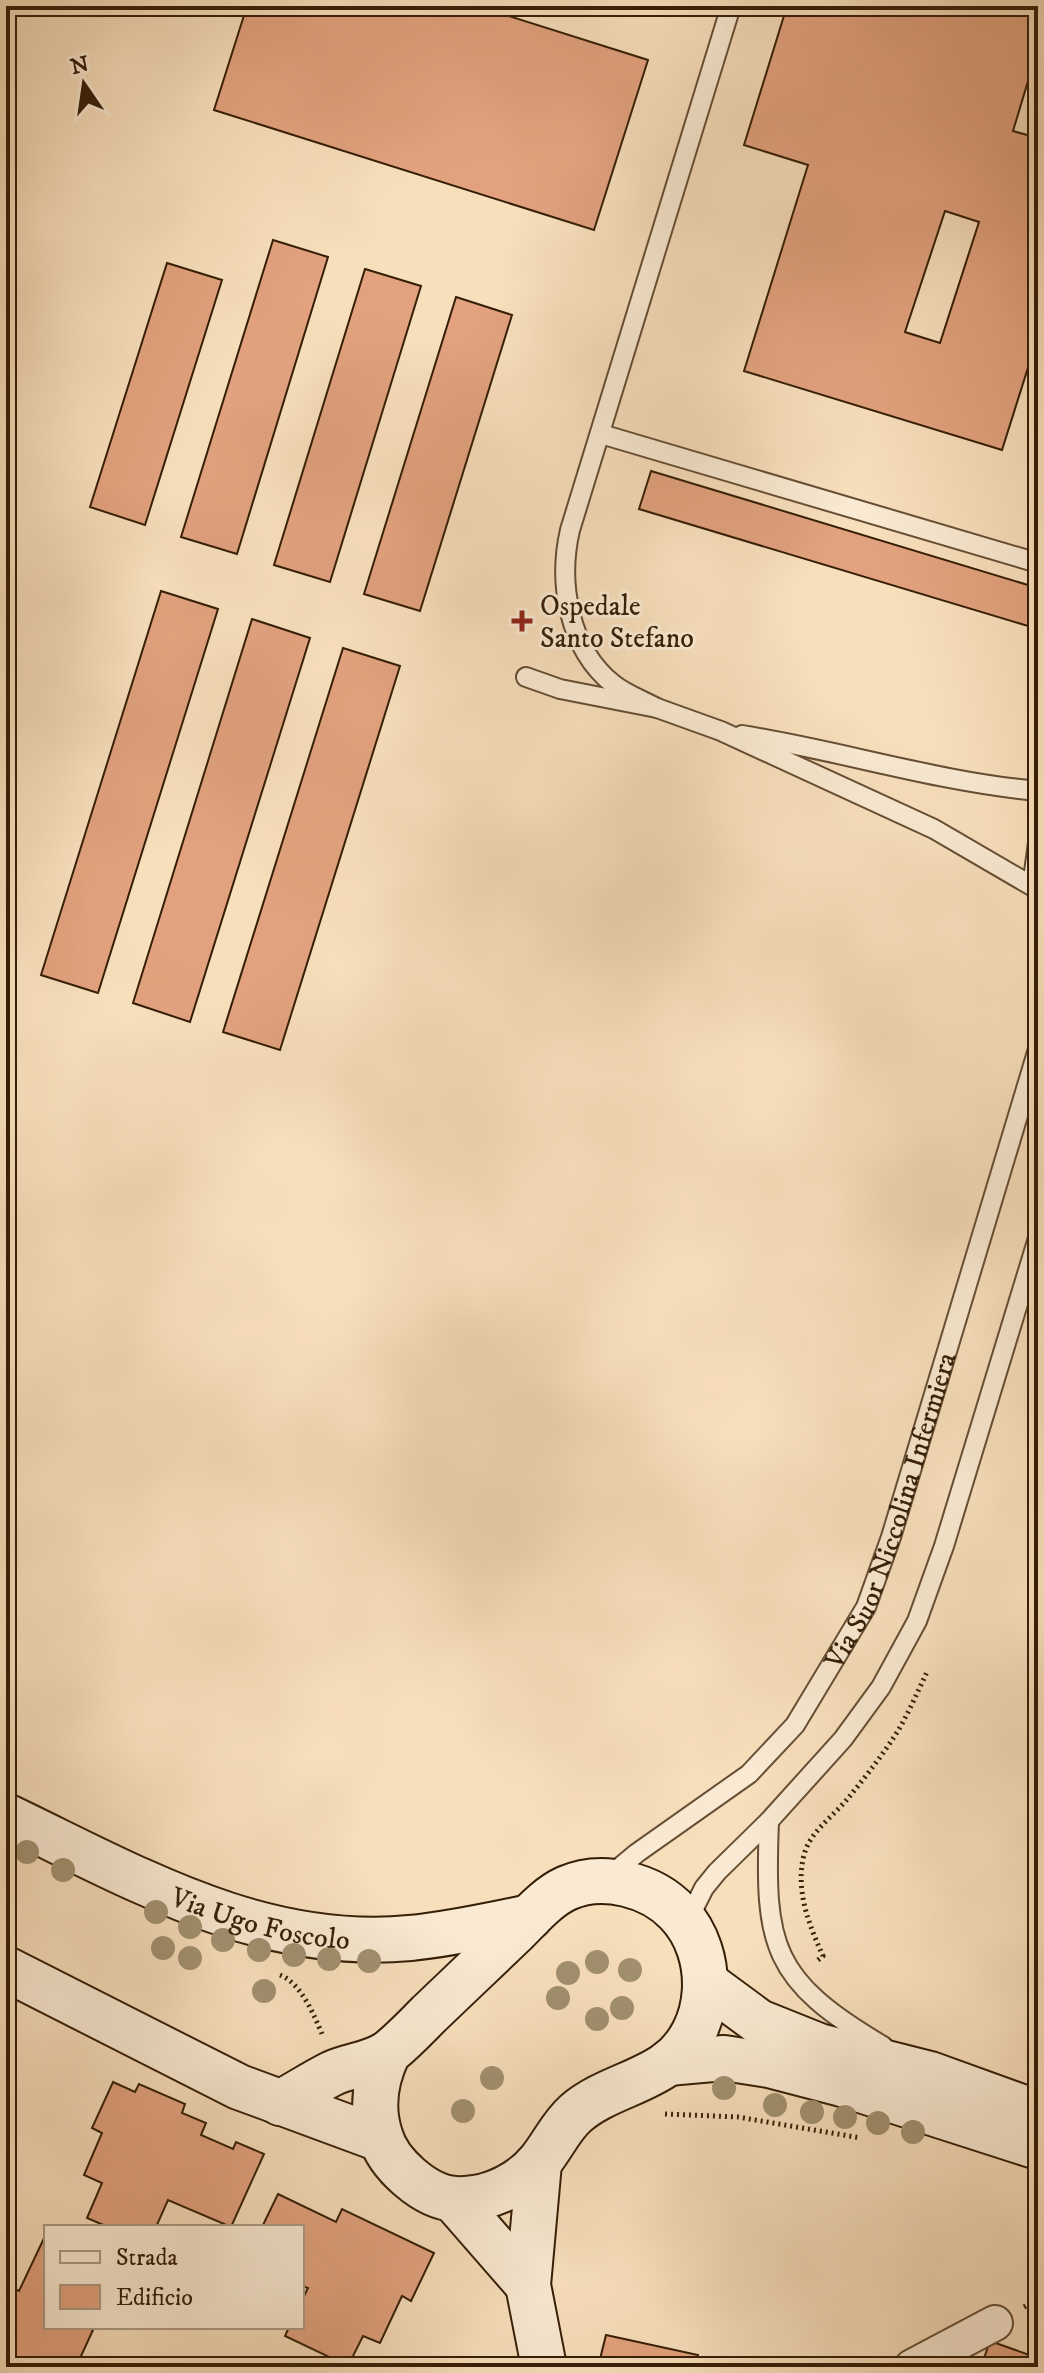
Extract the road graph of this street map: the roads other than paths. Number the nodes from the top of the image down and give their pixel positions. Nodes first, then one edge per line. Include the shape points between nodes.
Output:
1 (731, 6) edge
2 (601, 434) junction
3 (1038, 563) edge
4 (526, 677) dead end
5 (657, 708) junction
6 (721, 731) junction
7 (1038, 791) edge
8 (1038, 843) edge
9 (1038, 891) edge
10 (1038, 1049) edge
11 (1038, 1238) edge
12 (6, 1816) edge
13 (769, 1821) junction
14 (602, 1882) junction
15 (530, 1917) junction
16 (687, 1922) junction
17 (6, 1969) edge
18 (706, 1983) junction
19 (388, 2053) junction
20 (668, 2063) junction
21 (930, 2074) junction
22 (280, 2103) junction
23 (1038, 2113) edge
24 (380, 2139) junction
25 (1038, 2147) edge
26 (539, 2163) junction
27 (453, 2199) junction
28 (528, 2285) junction
29 (995, 2323) dead end
30 (544, 2367) edge
31 (912, 2367) edge

1 - 2 lane
2 - 3 lane
2 - 5 lane via 566,545 567,602 580,640 600,672
4 - 5 lane
5 - 6 lane
6 - 7 lane via 973,783
6 - 9 lane via 934,829
8 - 9 lane
10 - 14 lane, Via Suor Niccolina Infermiera via 866,1607 795,1725 776,1747 749,1774
11 - 13 lane, Via Suor Niccolina Infermiera via 917,1621 881,1687 843,1739
12 - 15 street, Via Ugo Foscolo via 206,1910 292,1934 407,1938
13 - 16 lane, Via Suor Niccolina Infermiera via 704,1888
13 - 21 lane via 770,1921 792,1976 835,2016
14 - 15 street, Via Ugo Foscolo via 569,1887
14 - 16 street, Via Ugo Foscolo via 622,1883 656,1896
15 - 19 street, Via Ugo Foscolo
16 - 18 street, Via Ugo Foscolo via 698,1941
17 - 22 street
18 - 20 street, Via Ugo Foscolo via 695,2026
18 - 21 street via 759,2022 829,2049
19 - 22 street, Via Ugo Foscolo via 334,2073
19 - 24 street, Via Ugo Foscolo via 376,2083
20 - 25 street via 724,2058 769,2065
20 - 26 street, Via Ugo Foscolo via 576,2113
21 - 23 street
22 - 24 street
24 - 27 street via 411,2177
26 - 27 street, Via Ugo Foscolo via 505,2188
26 - 28 street, Via Ugo Foscolo
27 - 28 street
28 - 30 street, Via Ugo Foscolo
29 - 31 street

